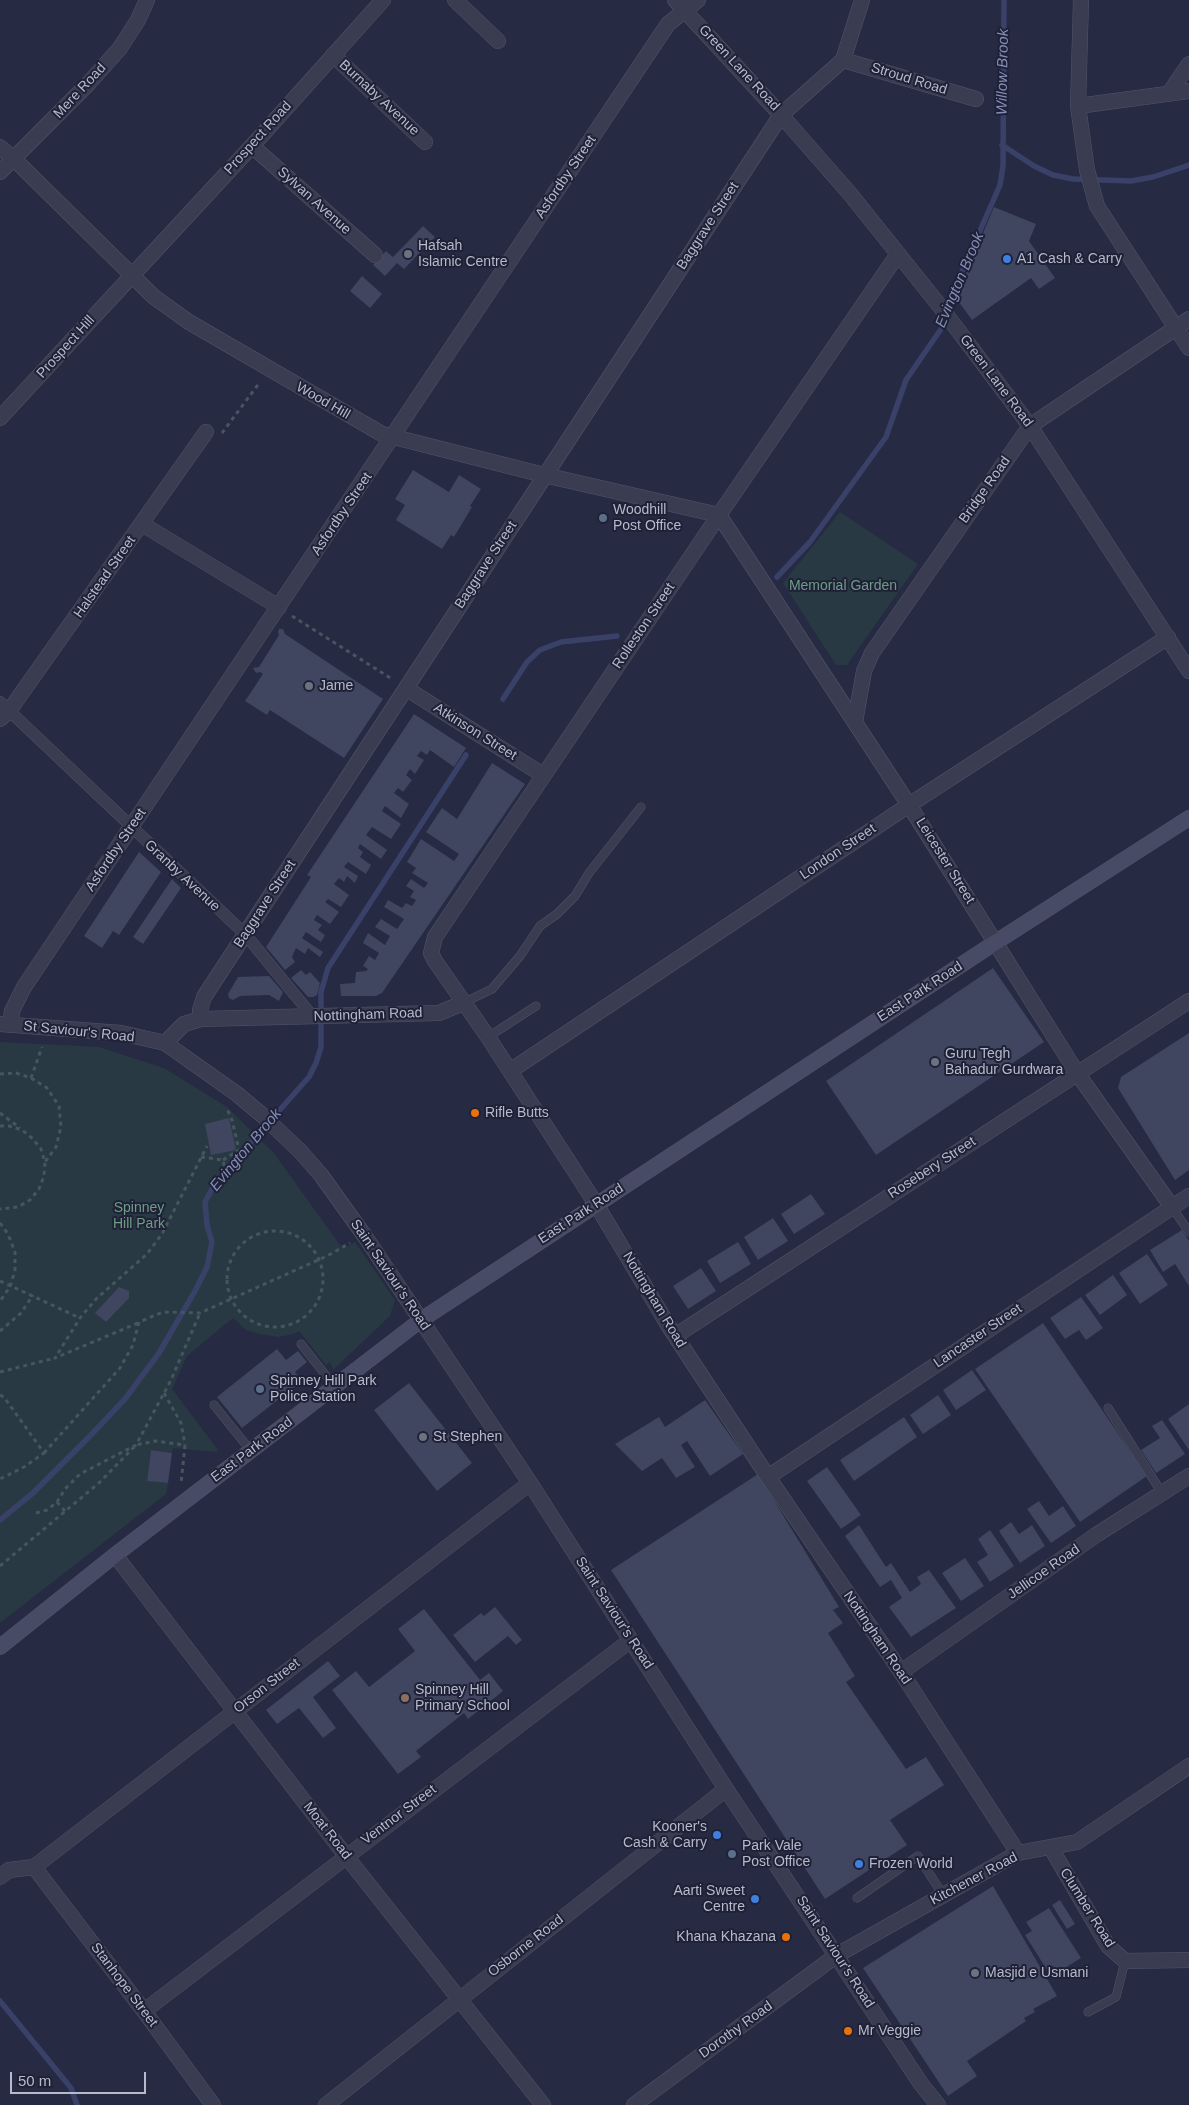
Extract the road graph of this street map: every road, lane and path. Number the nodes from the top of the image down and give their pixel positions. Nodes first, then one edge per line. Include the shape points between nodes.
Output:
1 (147, 0) edge
2 (384, 0) edge
3 (455, 0) edge
4 (675, 0) edge
5 (698, 0) edge
6 (862, 0) edge
7 (1081, 0) edge
8 (686, 11) junction
9 (498, 41) dead end
10 (333, 55) junction
11 (843, 60) junction
12 (1189, 64) edge
13 (1189, 91) edge
14 (1170, 92) junction
15 (976, 99) dead end
16 (1078, 106) junction
17 (781, 114) junction
18 (425, 142) dead end
19 (252, 146) junction
20 (0, 147) edge
21 (13, 158) junction
22 (0, 172) edge
23 (898, 254) junction
24 (375, 255) dead end
25 (131, 275) junction
26 (1189, 319) edge
27 (1176, 328) junction
28 (1189, 348) edge
29 (256, 386) dead end
30 (0, 418) edge
31 (1030, 426) junction
32 (206, 432) joint
33 (392, 438) junction
34 (544, 475) junction
35 (718, 515) junction
36 (142, 524) junction
37 (279, 607) junction
38 (1168, 637) junction
39 (1189, 671) edge
40 (407, 689) junction
41 (3, 710) edge
42 (855, 722) junction
43 (544, 775) junction
44 (909, 805) junction
45 (641, 807) dead end
46 (1189, 818) edge
47 (131, 828) junction
48 (245, 934) junction
49 (996, 942) junction
50 (1189, 1001) edge
51 (462, 1003) junction
52 (536, 1006) dead end
53 (313, 1017) junction
54 (201, 1020) junction
55 (5, 1024) edge
56 (488, 1038) junction
57 (165, 1043) junction
58 (42, 1046) dead end
59 (510, 1070) junction
60 (1077, 1073) junction
61 (0, 1074) edge
62 (31, 1078) junction
63 (237, 1094) junction
64 (0, 1113) edge
65 (0, 1126) edge
66 (22, 1130) junction
67 (278, 1130) joint
68 (207, 1146) dead end
69 (201, 1157) junction
70 (224, 1160) junction
71 (45, 1162) junction
72 (230, 1173) dead end
73 (1189, 1196) edge
74 (596, 1204) junction
75 (1172, 1207) junction
76 (0, 1209) edge
77 (0, 1223) edge
78 (1189, 1232) edge
79 (364, 1235) junction
80 (320, 1259) junction
81 (0, 1280) edge
82 (10, 1287) junction
83 (33, 1295) junction
84 (231, 1300) junction
85 (0, 1301) edge
86 (200, 1313) junction
87 (80, 1318) junction
88 (421, 1320) junction
89 (139, 1322) junction
90 (668, 1330) junction
91 (0, 1331) edge
92 (301, 1344) dead end
93 (56, 1358) junction
94 (0, 1372) edge
95 (335, 1387) junction
96 (164, 1393) junction
97 (0, 1395) edge
98 (214, 1405) dead end
99 (1108, 1408) dead end
100 (136, 1445) junction
101 (185, 1445) junction
102 (251, 1451) junction
103 (44, 1453) junction
104 (1189, 1476) edge
105 (768, 1477) junction
106 (0, 1479) edge
107 (530, 1483) junction
108 (1162, 1493) junction
109 (57, 1502) junction
110 (178, 1506) junction
111 (65, 1511) junction
112 (36, 1513) dead end
113 (115, 1555) junction
114 (0, 1566) edge
115 (631, 1640) junction
116 (0, 1647) edge
117 (901, 1672) junction
118 (234, 1711) junction
119 (1189, 1766) edge
120 (726, 1789) junction
121 (1050, 1848) junction
122 (1018, 1853) junction
123 (346, 1856) junction
124 (34, 1867) junction
125 (0, 1877) edge
126 (943, 1894) junction
127 (856, 1898) dead end
128 (838, 1956) junction
129 (1125, 1960) junction
130 (1189, 1960) edge
131 (459, 1998) junction
132 (144, 2011) junction
133 (1088, 2012) dead end
134 (214, 2105) edge
135 (326, 2105) edge
136 (543, 2105) edge
137 (634, 2105) edge
138 (938, 2105) edge

1 - 21 street, Mere Road via 120,48
2 - 10 street, Prospect Road
3 - 9 street
4 - 8 street, Green Lane Road
5 - 8 street, Asfordby Street
6 - 11 street
7 - 16 street
8 - 17 street, Green Lane Road
8 - 33 street, Asfordby Street via 668,24
10 - 18 street, Burnaby Avenue
10 - 19 street, Prospect Road
11 - 15 street, Stroud Road
11 - 17 street, Baggrave Street
12 - 14 street
13 - 14 street
14 - 16 street
16 - 27 street via 1087,170 1102,217
17 - 23 street, Green Lane Road
17 - 34 street, Baggrave Street
19 - 24 street, Sylvan Avenue
19 - 25 street, Prospect Road
20 - 21 street, Wood Hill
21 - 22 street, Mere Road
21 - 25 street, Wood Hill
23 - 31 street, Green Lane Road
23 - 35 street, Rolleston Street
25 - 30 street, Prospect Hill
25 - 33 street, Wood Hill via 189,322
26 - 27 street, Bridge Road
27 - 28 street
27 - 31 street, Bridge Road
29 - 32 path via 220,436
31 - 38 street, Green Lane Road
31 - 42 street, Bridge Road via 872,653 864,671
32 - 36 street, Halstead Street
33 - 34 street, Wood Hill
33 - 37 street, Asfordby Street
34 - 35 street, Wood Hill
34 - 40 street, Baggrave Street
35 - 42 street, Leicester Street
35 - 43 street, Rolleston Street
36 - 37 street
36 - 41 street, Halstead Street
37 - 40 path
37 - 47 street, Asfordby Street
38 - 39 street, Green Lane Road
38 - 44 street, London Street
40 - 43 street, Atkinson Street
40 - 48 street, Baggrave Street
41 - 47 street, Granby Avenue
42 - 44 street, Leicester Street
43 - 51 street, Rolleston Street via 432,944 431,953 435,961
44 - 49 street, Leicester Street
44 - 59 street, London Street
45 - 51 lane via 575,896 540,926 492,989
46 - 49 main road, East Park Road
47 - 48 street, Granby Avenue
47 - 55 street, Asfordby Street via 24,987
48 - 53 street, Granby Avenue
48 - 54 street, Baggrave Street via 204,997
49 - 60 street, Leicester Street
49 - 74 main road, East Park Road
50 - 60 street, Rosebery Street
51 - 53 street, Nottingham Road via 439,1013
51 - 56 street, Nottingham Road
52 - 56 lane
53 - 54 street, Nottingham Road
54 - 57 street, Nottingham Road via 184,1024
55 - 57 street, St Saviour's Road via 121,1033
56 - 59 street, Nottingham Road
57 - 63 street, St Saviour's Road
58 - 62 path
59 - 74 street, Nottingham Road
60 - 75 street, Leicester Street
60 - 90 street, Rosebery Street
61 - 62 path via 16,1073
62 - 71 path via 47,1088 59,1106 61,1126 56,1147
63 - 67 street, St Saviour's Road
63 - 70 path via 227,1107 239,1150
64 - 66 path
65 - 66 path
66 - 71 path via 37,1144
67 - 79 street, Saint Saviour's Road via 321,1175
68 - 69 path
69 - 70 path
69 - 87 path via 162,1234 147,1254 96,1299
70 - 72 path via 224,1166
71 - 76 path via 39,1189 30,1200 18,1207
73 - 75 street, Lancaster Street
74 - 88 main road, East Park Road
74 - 90 street, Nottingham Road
75 - 78 lane
75 - 105 street, Lancaster Street
77 - 82 path via 15,1252 15,1270
79 - 80 path
79 - 88 street, Saint Saviour's Road
80 - 84 path
80 - 84 path via 324,1282 321,1296 315,1308 292,1325 278,1328 250,1321
80 - 84 path via 308,1243 295,1235 266,1231 252,1236 240,1245 227,1271
81 - 82 path
82 - 83 path
82 - 85 path
83 - 87 path
83 - 91 path via 21,1313
84 - 86 path
86 - 89 path via 163,1312
86 - 96 path
87 - 93 path
88 - 95 main road, East Park Road
88 - 107 street, Saint Saviour's Road
89 - 93 path
89 - 103 path via 133,1345 120,1368
90 - 105 street, Nottingham Road
92 - 95 lane
93 - 94 path
95 - 102 main road, East Park Road
96 - 100 path
96 - 101 path via 181,1423
97 - 103 path
98 - 102 lane
99 - 108 lane
100 - 101 path via 155,1441
100 - 109 path via 80,1474
100 - 111 path via 100,1482
101 - 110 path
102 - 110 main road, East Park Road
103 - 106 path
104 - 108 street, Jellicoe Road
105 - 117 street, Nottingham Road
107 - 115 street, Saint Saviour's Road
107 - 118 street, Orson Street
108 - 117 street, Jellicoe Road via 1096,1535
109 - 111 path
109 - 112 path
110 - 113 main road, East Park Road
111 - 114 path
113 - 116 main road, East Park Road
113 - 118 street, Moat Road
115 - 120 street, Saint Saviour's Road
115 - 123 street, Ventnor Street
117 - 122 street, Nottingham Road
118 - 123 street, Moat Road
118 - 124 street, Orson Street
119 - 121 street, Kitchener Road via 1077,1842
120 - 128 street, Saint Saviour's Road
120 - 131 street, Osborne Road
121 - 122 street, Kitchener Road
121 - 129 street, Clumber Road via 1108,1946
122 - 126 street, Kitchener Road
123 - 131 street, Moat Road
123 - 132 street, Ventnor Street
124 - 125 street via 9,1870
124 - 132 street, Stanhope Street
126 - 127 lane via 918,1856
126 - 128 street, Kitchener Road
128 - 137 street, Dorothy Road
128 - 138 street, Saint Saviour's Road
129 - 130 street, Clumber Road
129 - 133 lane via 1116,1997
131 - 135 street, Osborne Road
131 - 136 street, Moat Road
132 - 134 street, Stanhope Street

